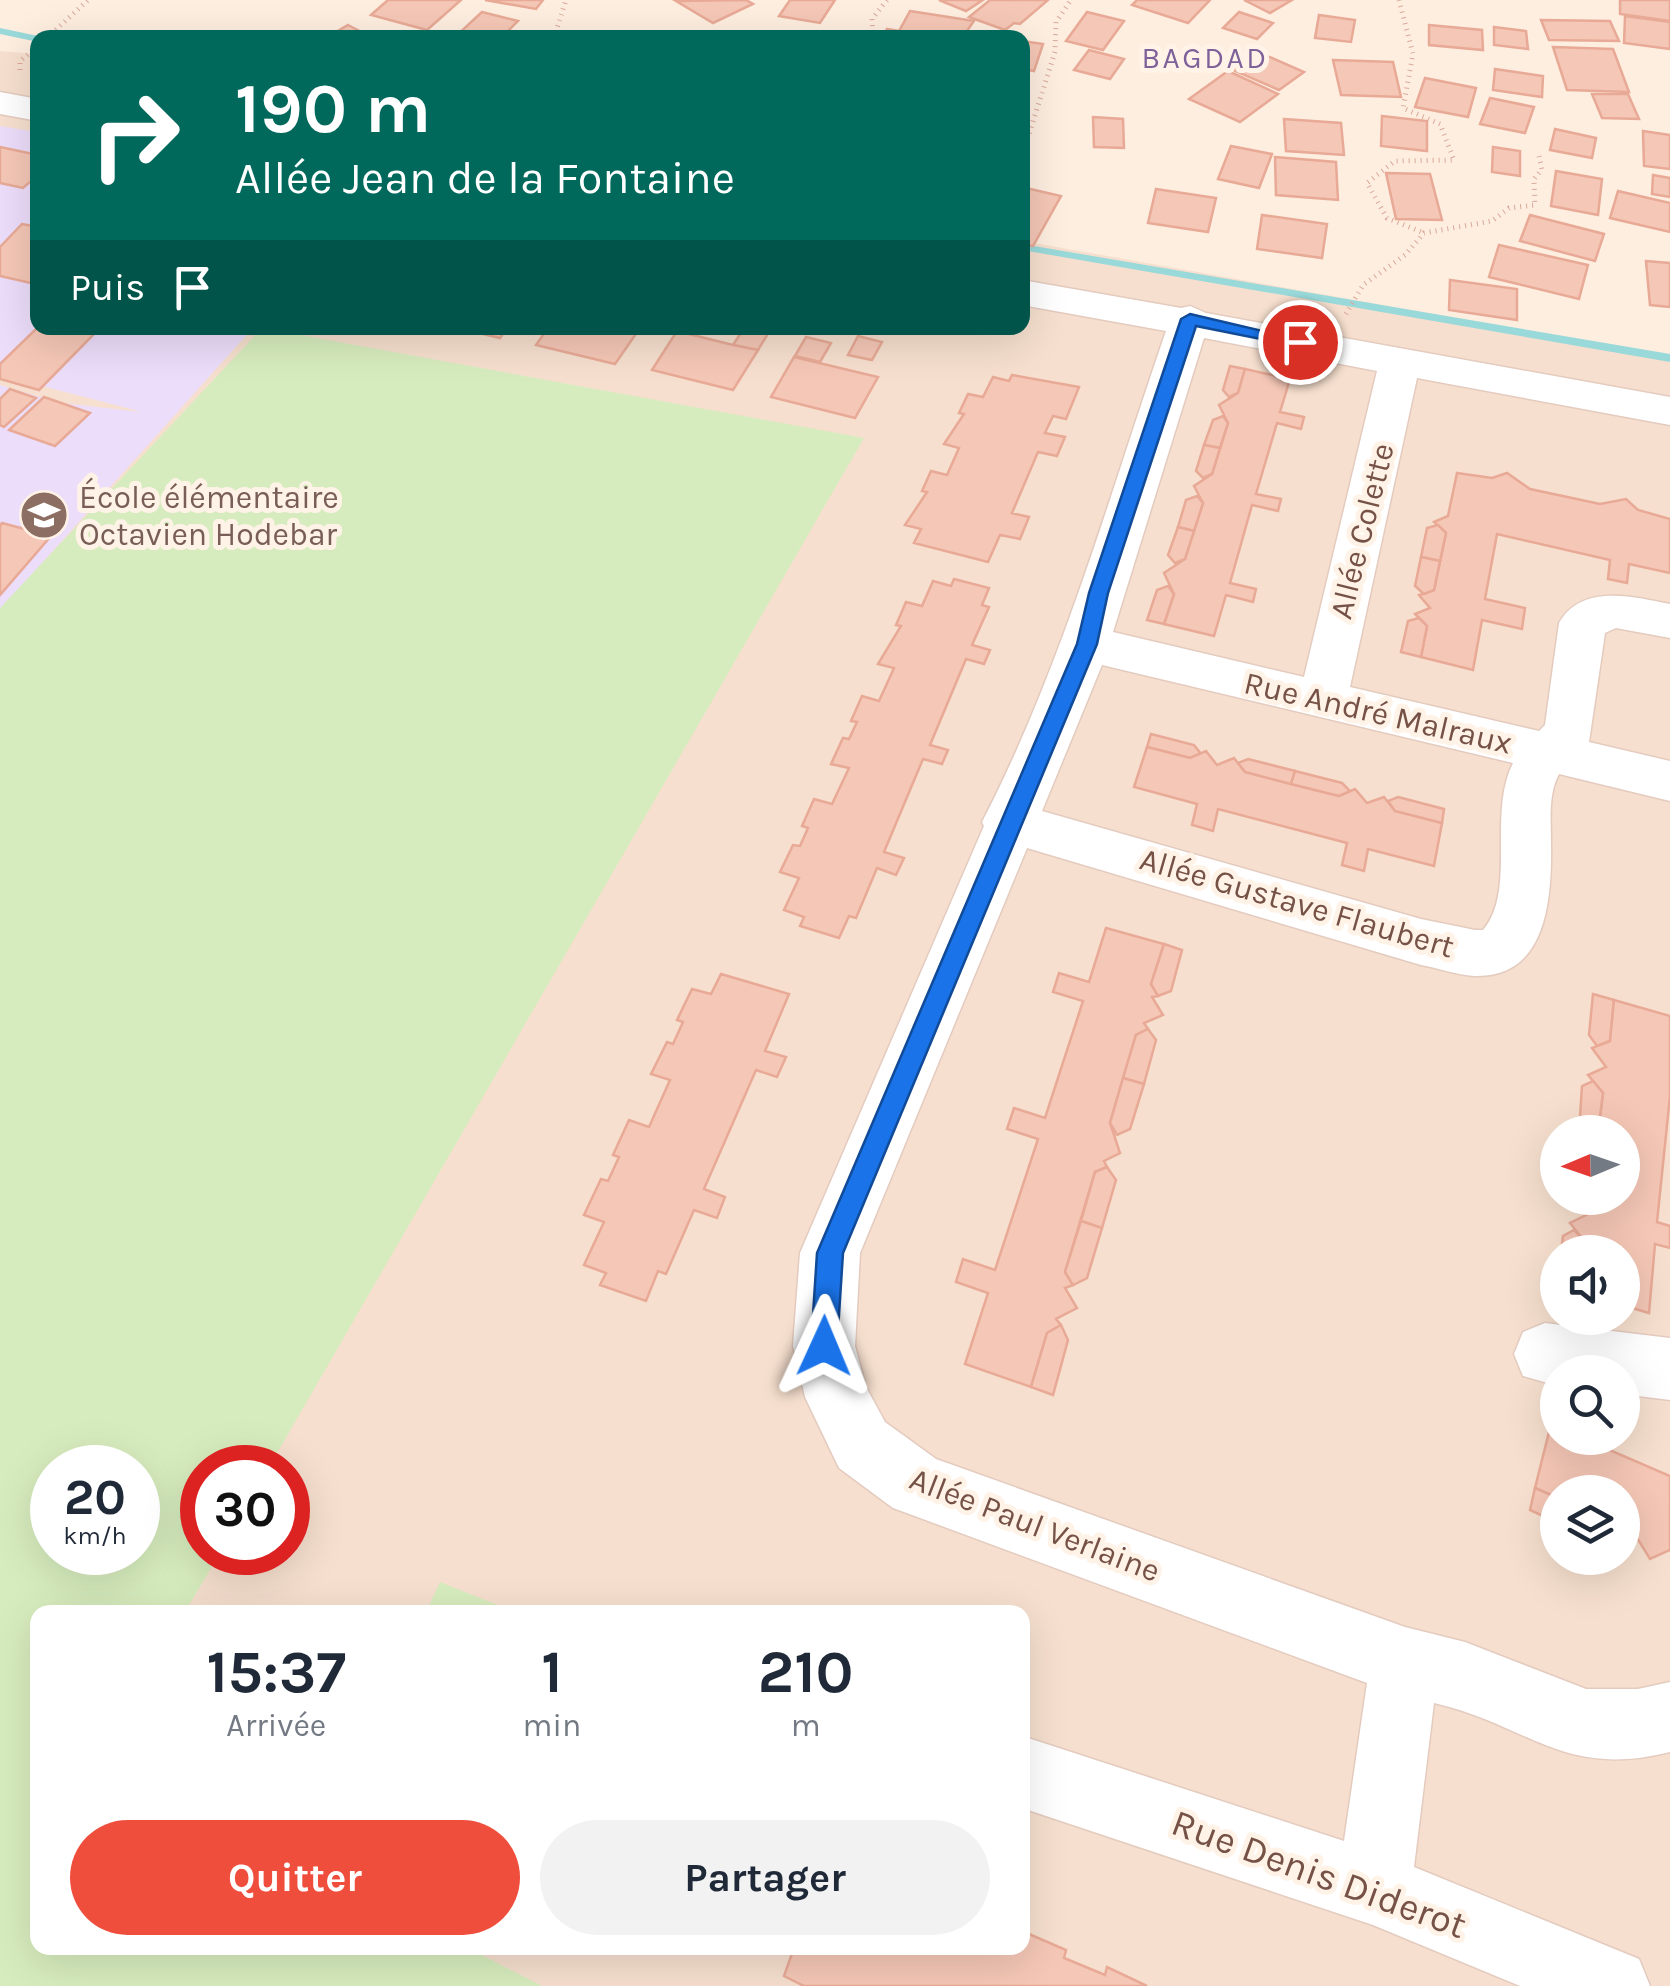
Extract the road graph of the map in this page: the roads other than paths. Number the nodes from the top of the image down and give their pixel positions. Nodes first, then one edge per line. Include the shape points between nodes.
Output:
1 (0, 103) edge
2 (30, 109) edge
3 (1030, 293) edge
4 (1190, 319) junction
5 (1400, 362) junction
6 (1670, 410) edge
7 (1670, 621) edge
8 (1087, 644) junction
9 (1322, 700) junction
10 (1546, 752) junction
11 (1670, 781) edge
12 (1008, 822) junction
13 (1545, 1354) dead end
14 (1670, 1369) edge
15 (1405, 1662) junction
16 (1670, 1717) edge
17 (1030, 1775) edge
18 (1374, 1888) junction
19 (1612, 1986) edge

1 - 2 street
3 - 4 street
4 - 5 street
4 - 8 street, Allée Paul Verlaine
5 - 6 street
5 - 9 street, Allée Colette
7 - 10 street, Allée Gustave Flaubert via 1612,610 1582,623 1569,734
8 - 9 street, Rue André Malraux
8 - 12 street, Allée Paul Verlaine
9 - 10 street, Rue André Malraux
10 - 11 street, Rue André Malraux
10 - 12 street, Allée Gustave Flaubert via 1528,787 1521,915 1504,947 1480,954
12 - 15 street, Allée Paul Verlaine via 830,1253 824,1346 837,1397 862,1445 916,1485
13 - 14 street
15 - 16 street, Allée Paul Verlaine via 1464,1677 1569,1724 1631,1729
15 - 18 street
17 - 18 street, Rue Denis Diderot
18 - 19 street, Rue Denis Diderot

